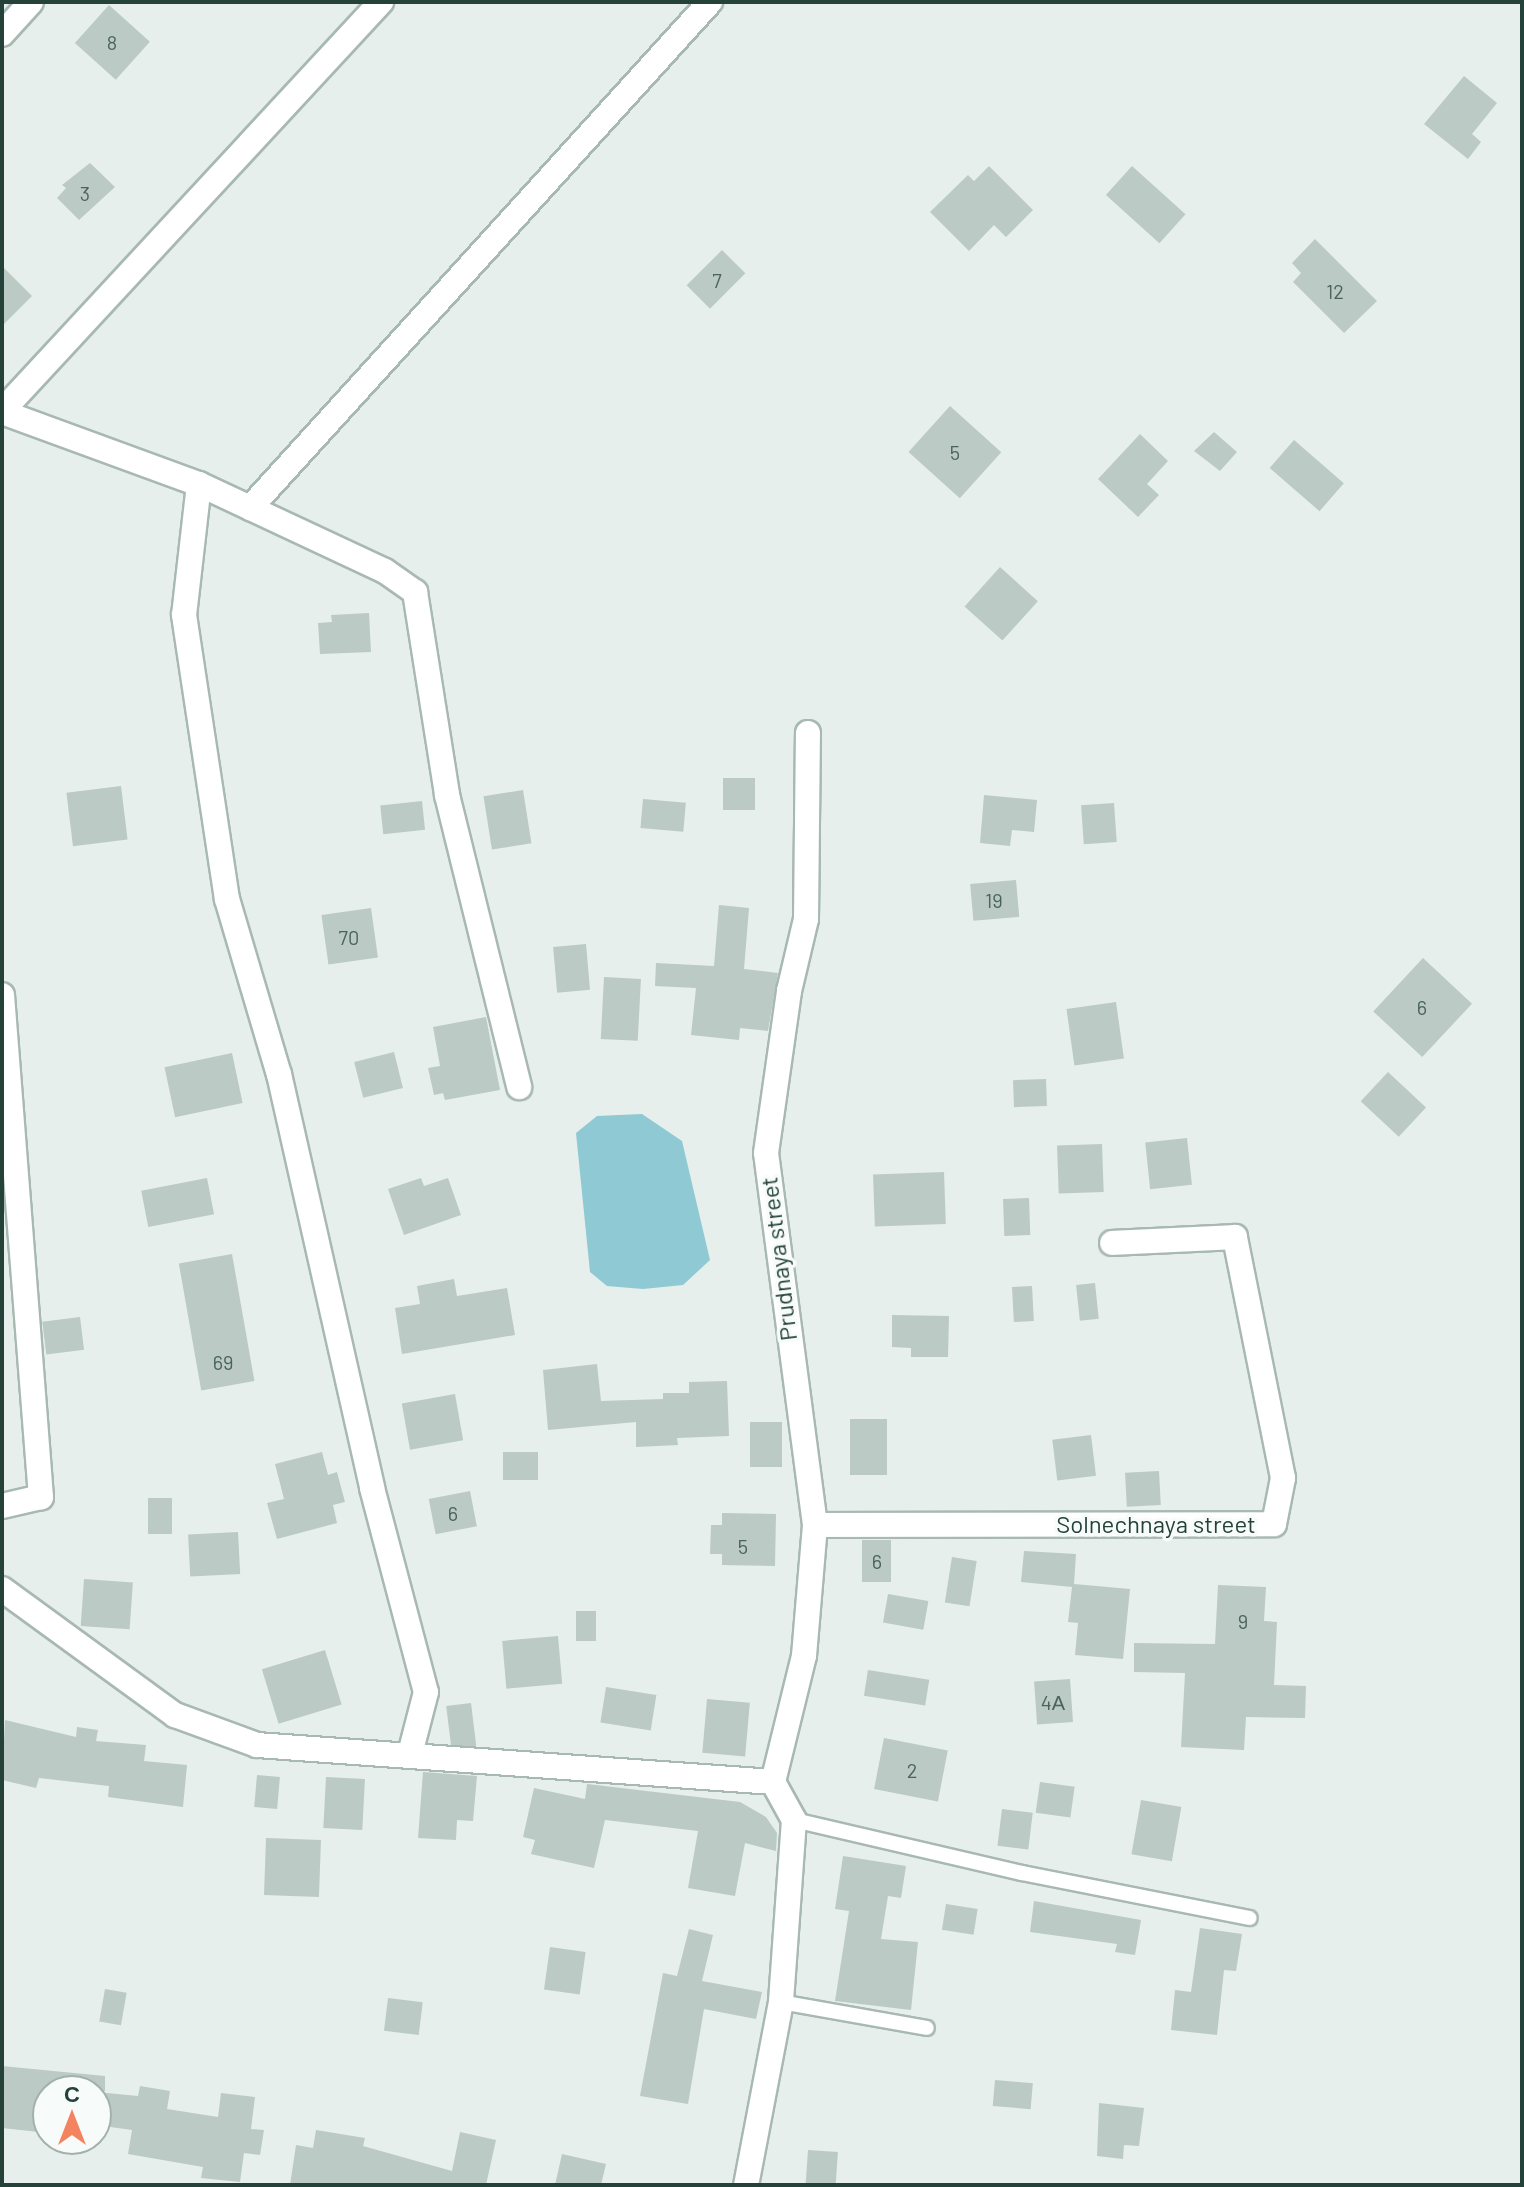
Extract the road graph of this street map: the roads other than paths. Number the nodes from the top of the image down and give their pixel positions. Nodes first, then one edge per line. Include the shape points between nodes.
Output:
1 (31, 2) edge
2 (381, 2) edge
3 (710, 2) edge
4 (2, 34) edge
5 (2, 412) edge
6 (199, 484) junction
7 (250, 508) junction
8 (808, 733) dead end
9 (2, 995) edge
10 (519, 1087) dead end
11 (1112, 1243) dead end
12 (2, 1506) edge
13 (815, 1525) junction
14 (2, 1589) edge
15 (410, 1754) junction
16 (773, 1782) junction
17 (794, 1820) junction
18 (1250, 1918) dead end
19 (781, 2002) junction
20 (927, 2028) dead end
21 (746, 2185) edge

1 - 4 street
2 - 5 street
3 - 7 street
5 - 6 street
6 - 7 street
6 - 15 street via 184,615 227,899 279,1074 372,1488 426,1692
7 - 10 street via 385,571 415,592 447,795
8 - 13 street, Prudnaya street via 806,919 787,1006 766,1153
9 - 12 street via 41,1497
11 - 13 street, Solnechnaya street via 1235,1237 1283,1478 1274,1524
13 - 16 street, Prudnaya street via 804,1656
14 - 15 street via 175,1715 257,1745
15 - 16 street
16 - 17 street
17 - 18 lane
17 - 19 street
19 - 20 lane
19 - 21 street

